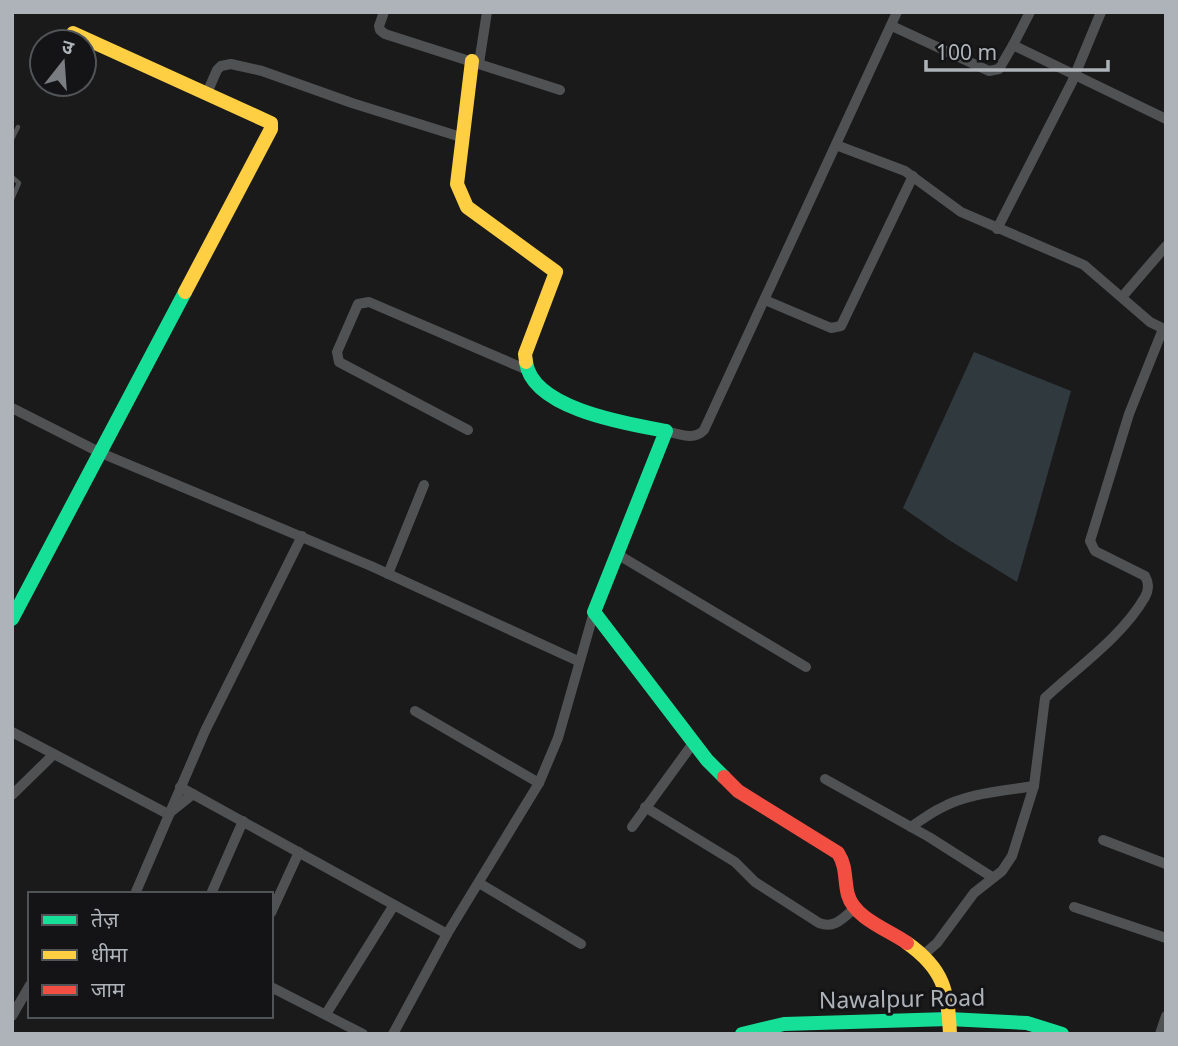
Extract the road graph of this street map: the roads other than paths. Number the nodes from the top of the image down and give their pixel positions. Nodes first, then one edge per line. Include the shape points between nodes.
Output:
1 (384, 12) edge
2 (487, 12) edge
3 (897, 12) edge
4 (1030, 12) edge
5 (1101, 12) edge
6 (892, 26) junction
7 (98, 44) edge
8 (1013, 45) junction
9 (475, 62) junction
10 (1075, 75) junction
11 (560, 90) dead end
12 (206, 93) junction
13 (1166, 119) edge
14 (18, 127) dead end
15 (464, 138) junction
16 (12, 139) edge
17 (836, 145) junction
18 (913, 176) junction
19 (12, 177) edge
20 (12, 199) edge
21 (998, 229) junction
22 (1166, 246) edge
23 (1122, 297) junction
24 (765, 300) junction
25 (1164, 330) edge
26 (525, 369) junction
27 (12, 408) edge
28 (468, 430) dead end
29 (666, 431) junction
30 (101, 453) junction
31 (424, 485) dead end
32 (302, 536) junction
33 (617, 554) junction
34 (388, 574) junction
35 (594, 612) junction
36 (12, 619) edge
37 (578, 661) junction
38 (806, 667) dead end
39 (415, 711) dead end
40 (12, 732) edge
41 (694, 742) junction
42 (54, 754) junction
43 (825, 779) dead end
44 (540, 783) junction
45 (1034, 786) junction
46 (180, 787) junction
47 (193, 794) junction
48 (12, 795) edge
49 (645, 807) junction
50 (168, 814) junction
51 (243, 821) junction
52 (632, 827) dead end
53 (911, 827) junction
54 (1103, 840) dead end
55 (299, 852) junction
56 (1165, 860) edge
57 (992, 877) junction
58 (479, 883) junction
59 (136, 892) edge
60 (212, 892) edge
61 (394, 905) junction
62 (1074, 907) dead end
63 (855, 908) junction
64 (273, 909) edge
65 (447, 934) junction
66 (1166, 938) edge
67 (581, 944) dead end
68 (923, 955) junction
69 (273, 988) edge
70 (17, 998) edge
71 (326, 1014) junction
72 (12, 1016) edge
73 (1166, 1017) edge
74 (950, 1026) edge
75 (363, 1034) edge
76 (393, 1034) edge
77 (742, 1034) edge
78 (1062, 1034) edge
79 (1160, 1034) edge

1 - 9 street via 379,26 385,34
2 - 9 street
3 - 6 street
4 - 8 street
5 - 10 street
6 - 8 street via 989,71 999,69
6 - 17 street
7 - 12 street
8 - 10 street
9 - 11 street
9 - 15 street
10 - 13 street
10 - 21 street
12 - 15 street via 217,70 231,64
12 - 30 street via 268,120 271,129
14 - 16 lane
15 - 26 street via 457,184 467,207 556,272 525,354
17 - 18 street
17 - 24 street
18 - 21 street via 961,212
18 - 24 street via 841,326 831,328
19 - 20 lane via 19,183
21 - 23 street via 1084,265
22 - 23 street
23 - 25 street
24 - 29 street via 704,430 693,437
25 - 45 street via 1129,414 1090,541 1095,551 1141,572 1148,589 1119,630 1045,698
26 - 28 street via 369,302 358,304 337,352 339,362
26 - 29 street via 551,396 601,418
27 - 30 street
29 - 33 street
30 - 32 street
30 - 36 street
31 - 34 street
32 - 34 street
32 - 46 street
33 - 35 street
33 - 38 street
34 - 37 street
35 - 37 street
35 - 41 street
37 - 44 street via 558,738
39 - 44 street
40 - 42 street
41 - 49 street
41 - 63 street via 737,791 838,853 846,868 846,896
42 - 48 street
42 - 50 street
43 - 53 street
44 - 58 street
45 - 53 street via 952,803
45 - 57 street via 1012,856
46 - 47 street
46 - 50 street
47 - 50 street
47 - 51 street
49 - 52 street
49 - 63 street via 735,862 755,882 819,923 836,925
50 - 59 street
51 - 55 street
51 - 60 street
53 - 57 street
54 - 56 street
55 - 61 street
55 - 64 street
57 - 68 street
58 - 65 street
58 - 67 street
61 - 65 street
61 - 71 street
62 - 66 street
63 - 68 street
65 - 76 street
68 - 74 street via 940,971
69 - 71 street
70 - 72 street
71 - 75 street
73 - 79 street
74 - 77 street, Nawalpur Road via 784,1024
74 - 78 street, Nawalpur Road via 1027,1023

